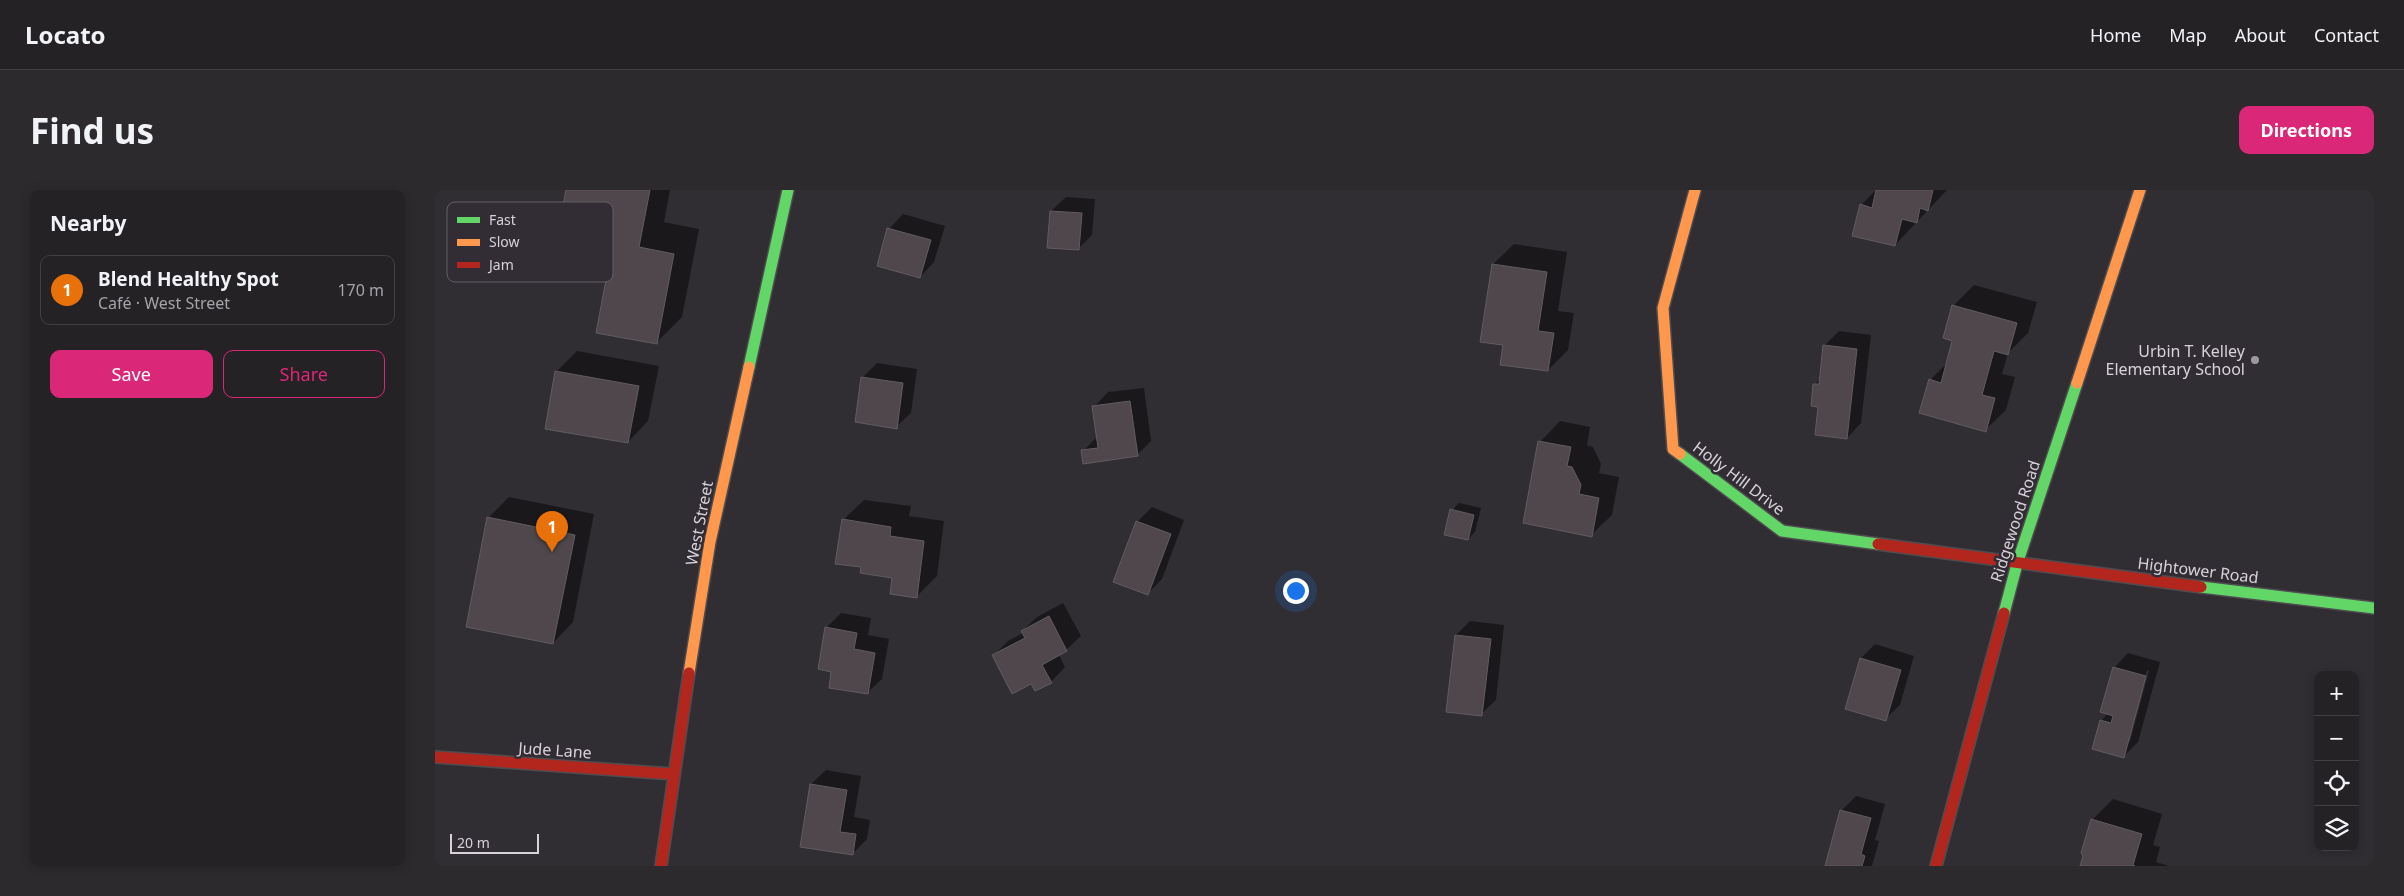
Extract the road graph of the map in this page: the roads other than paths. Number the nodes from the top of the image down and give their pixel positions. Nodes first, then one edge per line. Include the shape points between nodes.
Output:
1 (788, 190) edge
2 (1695, 190) edge
3 (2140, 190) edge
4 (2017, 564) junction
5 (2374, 608) edge
6 (435, 757) edge
7 (673, 774) junction
8 (661, 866) edge
9 (1936, 866) edge

1 - 7 street, West Street via 710,542
2 - 4 street, Holly Hill Drive via 1663,308 1673,449 1782,531
3 - 4 street, Ridgewood Road
4 - 5 street, Hightower Road
4 - 9 street, Ridgewood Road
6 - 7 street, Jude Lane
7 - 8 street, West Street

